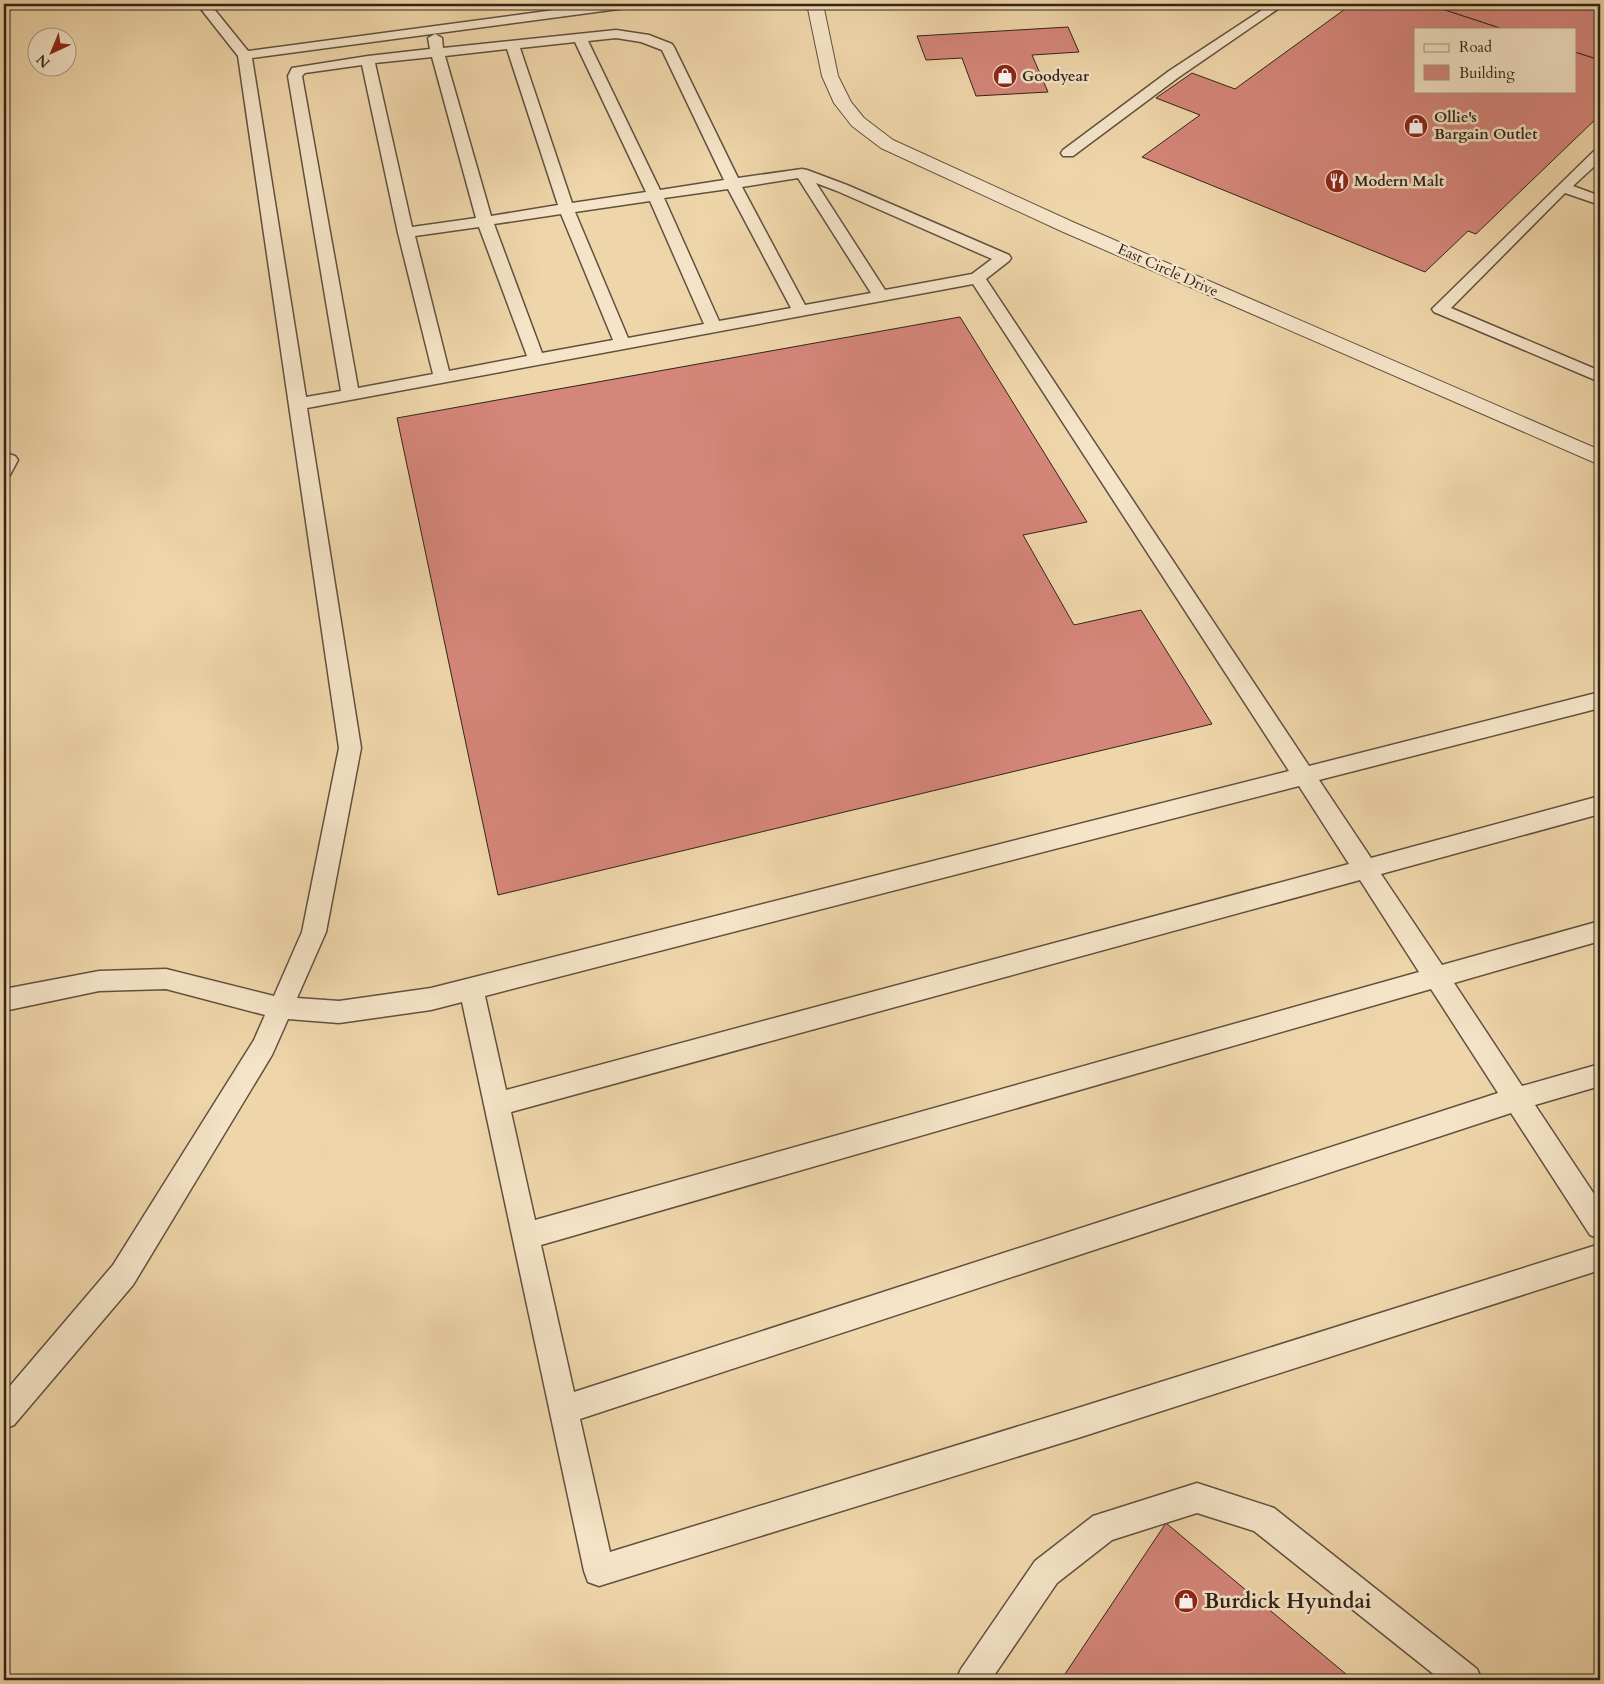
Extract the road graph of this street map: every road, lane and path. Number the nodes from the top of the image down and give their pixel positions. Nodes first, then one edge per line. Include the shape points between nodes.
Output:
1 (203, 4) edge
2 (626, 4) edge
3 (815, 4) edge
4 (1279, 4) edge
5 (434, 30) junction
6 (580, 38) junction
7 (512, 45) junction
8 (436, 53) junction
9 (245, 55) junction
10 (368, 60) junction
11 (1068, 153) dead end
12 (1600, 153) edge
13 (802, 173) junction
14 (733, 183) junction
15 (1563, 187) junction
16 (655, 195) junction
17 (1600, 201) edge
18 (566, 208) junction
19 (485, 221) junction
20 (406, 233) junction
21 (977, 278) junction
22 (880, 296) junction
23 (800, 310) junction
24 (713, 326) junction
25 (622, 343) junction
26 (536, 359) junction
27 (442, 376) junction
28 (1600, 377) edge
29 (350, 394) junction
30 (298, 404) junction
31 (1600, 458) edge
32 (1600, 700) edge
33 (1304, 776) junction
34 (1600, 806) edge
35 (1365, 868) junction
36 (1600, 931) edge
37 (1437, 977) junction
38 (471, 989) junction
39 (4, 1000) edge
40 (280, 1008) junction
41 (1600, 1075) edge
42 (1517, 1099) junction
43 (497, 1104) junction
44 (1600, 1226) edge
45 (526, 1236) junction
46 (1600, 1257) edge
47 (564, 1410) junction
48 (4, 1415) edge
49 (972, 1680) edge
50 (1466, 1680) edge

1 - 9 lane
2 - 5 lane
3 - 31 street, East Circle Drive via 830,76 843,103 858,122 887,144 1068,227
4 - 11 lane via 1174,74
5 - 8 lane
5 - 9 lane
6 - 7 lane
6 - 14 lane via 624,35 667,47
6 - 16 lane
7 - 8 lane
7 - 18 lane
8 - 10 lane
8 - 19 lane
9 - 30 lane
10 - 20 lane
10 - 29 lane via 304,69 295,76
12 - 15 lane
13 - 14 lane
13 - 21 lane via 1003,258
13 - 22 lane
14 - 16 lane
14 - 23 lane
15 - 17 lane
15 - 28 lane via 1440,309
16 - 18 lane
16 - 24 lane
18 - 19 lane
18 - 25 lane
19 - 20 lane
19 - 26 lane
20 - 27 lane
21 - 22 lane
21 - 33 lane
22 - 23 lane
23 - 24 lane
24 - 25 lane
25 - 26 lane
26 - 27 lane
27 - 29 lane
29 - 30 lane
30 - 40 lane via 350,748 314,932
32 - 33 lane
33 - 35 lane
33 - 38 lane
34 - 35 lane
35 - 37 lane
35 - 43 lane
36 - 37 lane
37 - 42 lane
37 - 45 lane
38 - 40 lane via 431,999 339,1012
38 - 43 lane
39 - 40 lane via 99,981 166,979
40 - 48 lane via 262,1047 123,1275
41 - 42 lane
42 - 44 lane
42 - 47 lane
43 - 45 lane
45 - 47 lane
46 - 47 lane via 599,1571
49 - 50 lane via 1046,1572 1104,1527 1197,1498 1263,1519

